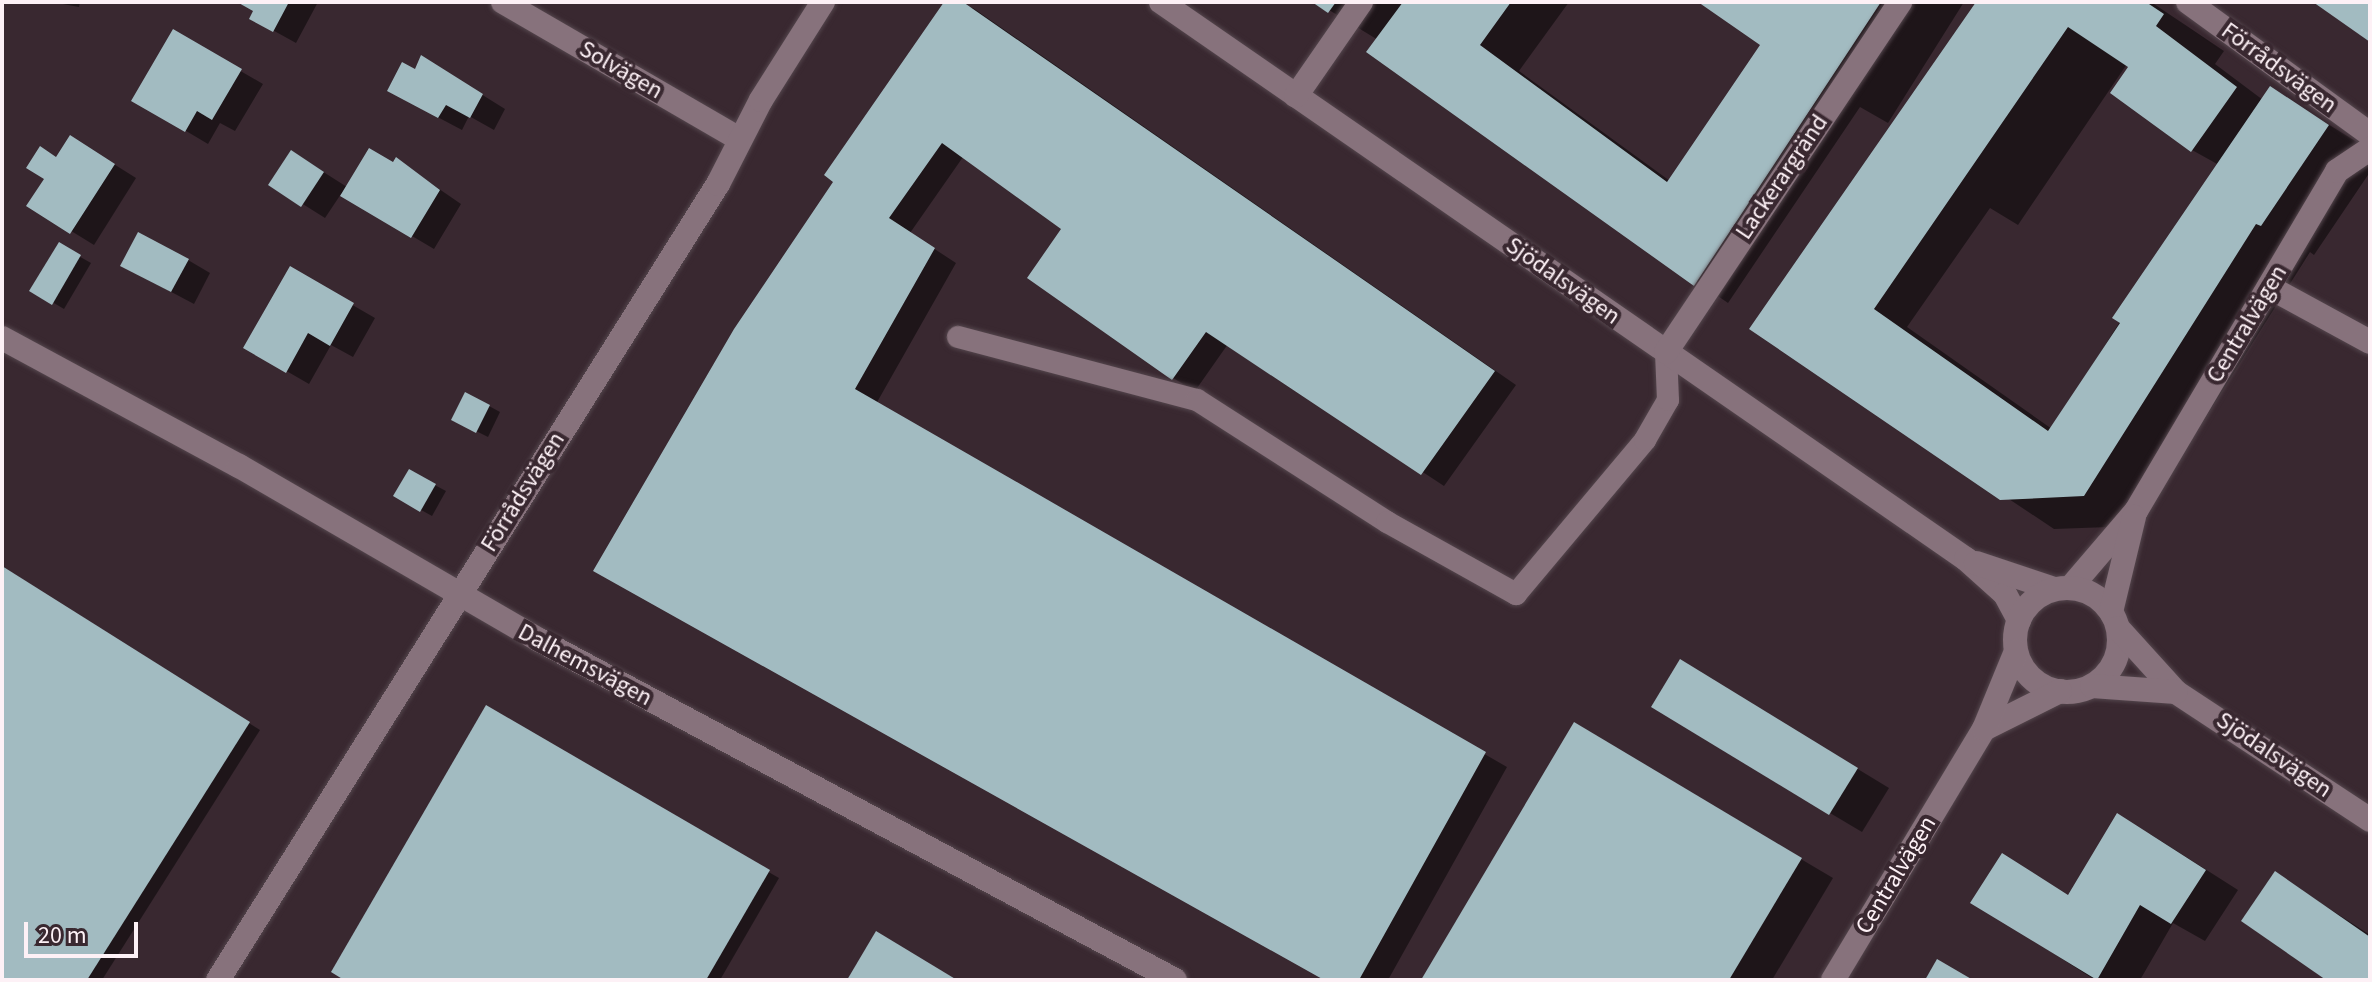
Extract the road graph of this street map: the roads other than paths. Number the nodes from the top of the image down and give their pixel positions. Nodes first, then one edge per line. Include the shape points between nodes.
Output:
1 (503, 2) edge
2 (823, 2) edge
3 (1161, 2) edge
4 (1361, 2) edge
5 (1900, 2) edge
6 (2188, 2) edge
7 (1296, 96) junction
8 (2370, 134) edge
9 (739, 139) junction
10 (2370, 149) edge
11 (2269, 287) junction
12 (958, 337) dead end
13 (2, 338) edge
14 (2370, 342) edge
15 (1666, 352) junction
16 (2136, 511) junction
17 (1966, 559) junction
18 (2062, 589) junction
19 (459, 594) junction
20 (2019, 620) junction
21 (2115, 620) junction
22 (2016, 651) junction
23 (2092, 686) junction
24 (2060, 691) junction
25 (2176, 692) junction
26 (1984, 729) junction
27 (2370, 820) edge
28 (218, 980) edge
29 (1175, 980) edge
30 (1833, 980) edge

1 - 9 street, Solvägen
2 - 9 street, Förrådsvägen
3 - 7 street, Sjödalsvägen
4 - 7 street
5 - 15 street, Lackerargränd
6 - 8 street, Förrådsvägen
7 - 15 street, Sjödalsvägen
9 - 19 street, Förrådsvägen via 718,184
10 - 11 street, Centralvägen via 2337,171
11 - 14 street
11 - 16 street, Centralvägen
12 - 15 lane via 1197,400 1387,522 1516,594 1645,440 1668,400
13 - 19 street, Dalhemsvägen
15 - 17 street, Sjödalsvägen
16 - 18 street, Centralvägen
16 - 21 street, Centralvägen
17 - 18 street, Sjödalsvägen
17 - 20 street, Sjödalsvägen via 2005,594
18 - 20 street via 2039,596
18 - 21 street via 2100,599
19 - 28 street, Förrådsvägen
19 - 29 street, Dalhemsvägen
20 - 22 street
21 - 23 street via 2115,661
21 - 25 street, Sjödalsvägen
22 - 24 street via 2032,678
22 - 26 street, Centralvägen
23 - 24 street
23 - 25 street, Sjödalsvägen
24 - 26 street
25 - 27 street, Sjödalsvägen
26 - 30 street, Centralvägen

